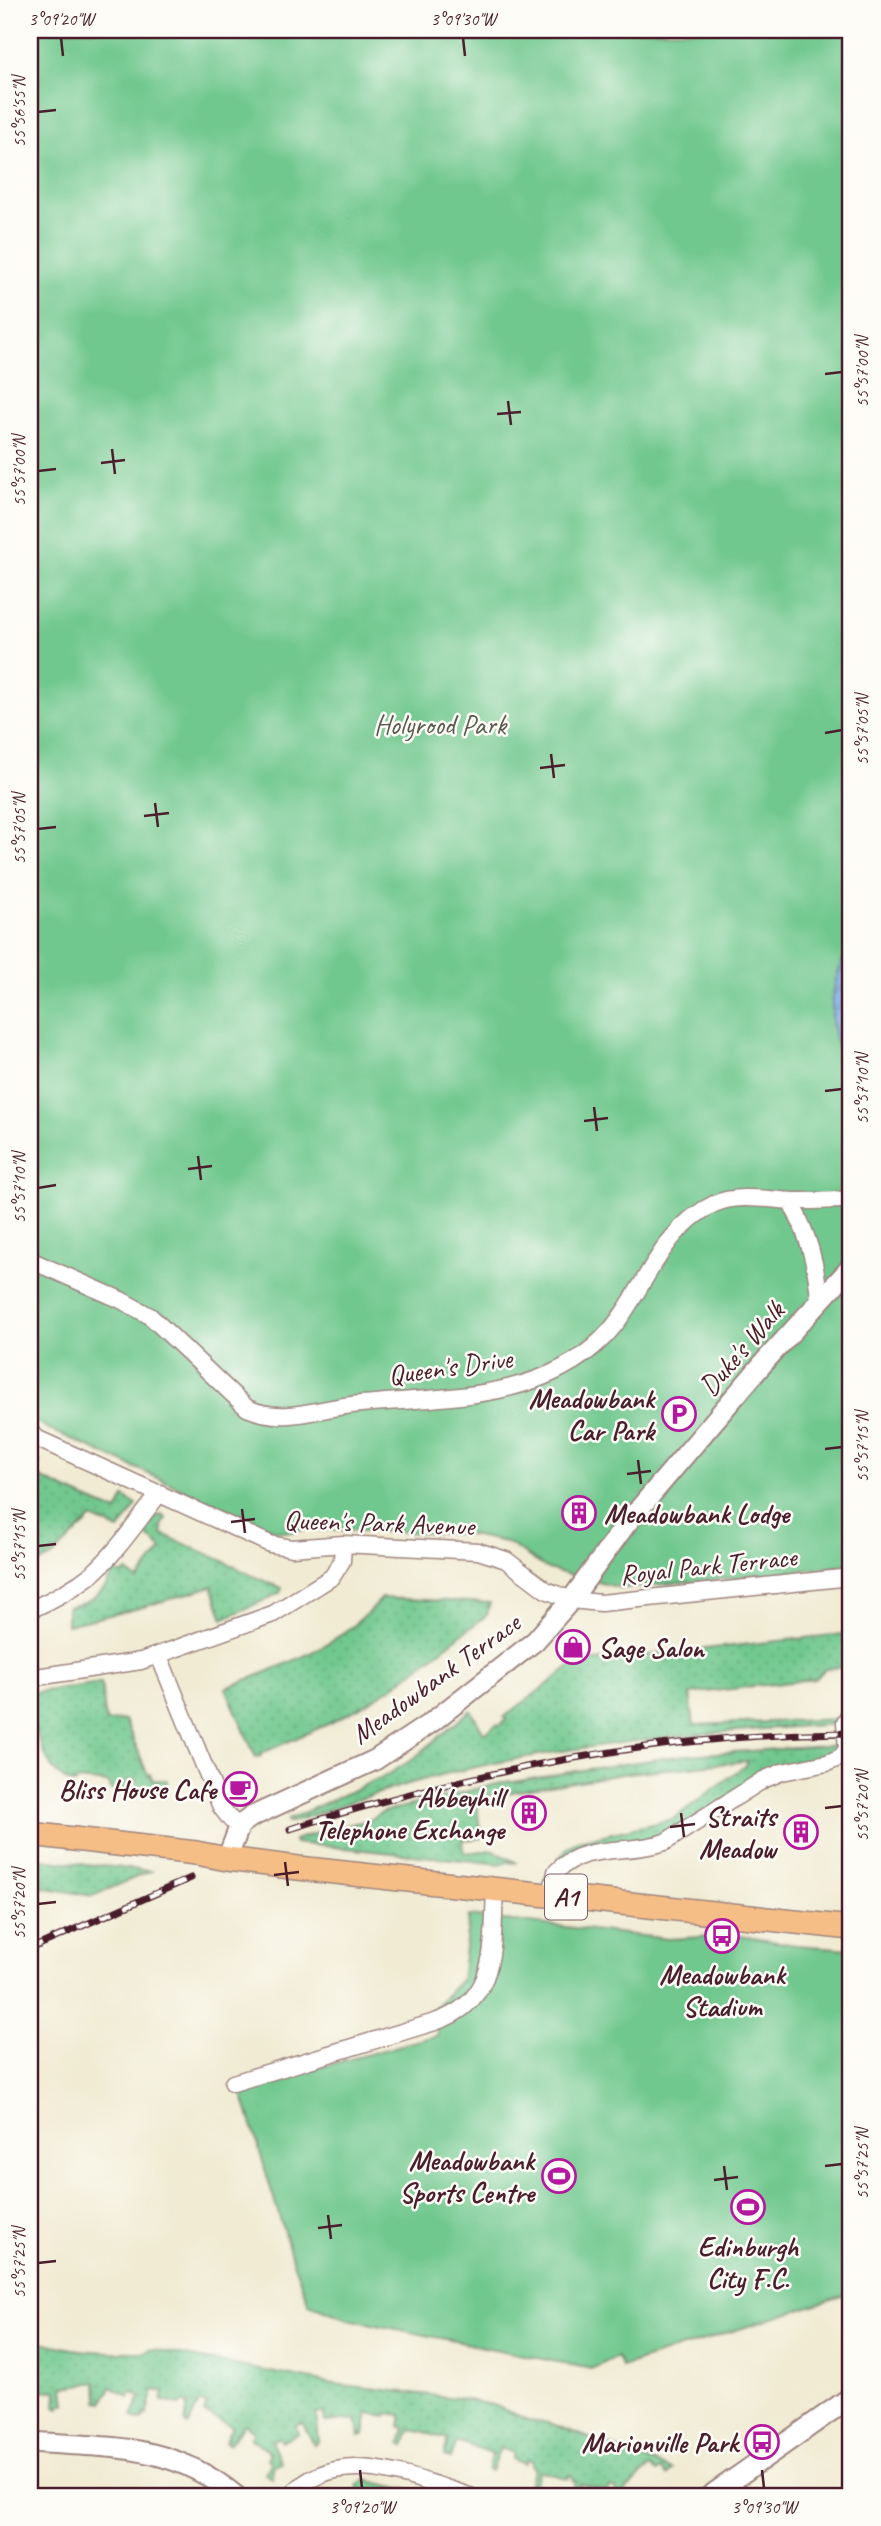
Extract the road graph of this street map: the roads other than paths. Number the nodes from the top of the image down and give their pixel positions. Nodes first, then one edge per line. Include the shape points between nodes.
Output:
1 (851, 1199) edge
2 (790, 1201) junction
3 (30, 1260) edge
4 (851, 1267) edge
5 (819, 1301) junction
6 (33, 1439) edge
7 (160, 1493) junction
8 (342, 1544) junction
9 (851, 1577) edge
10 (571, 1600) junction
11 (30, 1610) edge
12 (159, 1656) junction
13 (30, 1678) edge
14 (851, 1711) edge
15 (240, 1825) junction
16 (30, 1834) edge
17 (227, 1859) junction
18 (495, 1889) junction
19 (551, 1895) junction
20 (851, 1928) edge
21 (233, 2083) dead end
22 (851, 2397) edge
23 (30, 2442) edge
24 (714, 2494) edge
25 (236, 2496) edge
26 (290, 2496) edge
27 (470, 2496) edge

1 - 2 street, Queen's Drive
2 - 3 street, Queen's Drive via 716,1202 691,1218 672,1238 605,1337 579,1358 540,1377 461,1396 348,1405 290,1416 247,1408 150,1316
2 - 5 street via 814,1258
4 - 5 street, Duke's Walk
5 - 10 street, Duke's Walk via 628,1523
6 - 7 street, Queen's Park Avenue
7 - 8 street, Queen's Park Avenue via 270,1544 292,1548
7 - 11 street via 94,1571
8 - 10 street, Queen's Park Avenue via 492,1554 546,1590
8 - 12 street via 335,1574 287,1607
9 - 10 street, Royal Park Terrace via 601,1603
10 - 15 street, Meadowbank Terrace via 535,1641 403,1742
12 - 13 street
12 - 15 street via 221,1807
14 - 19 street via 845,1722 847,1749 841,1757 763,1780 665,1842 578,1857 556,1872
15 - 17 street
16 - 17 main road, A1
17 - 18 main road, A1
18 - 19 main road, A1
18 - 21 street via 489,1964 482,1987 461,2011
19 - 20 main road, A1
22 - 24 street
23 - 25 street via 166,2457 214,2478
26 - 27 street via 320,2473 347,2467 389,2472

